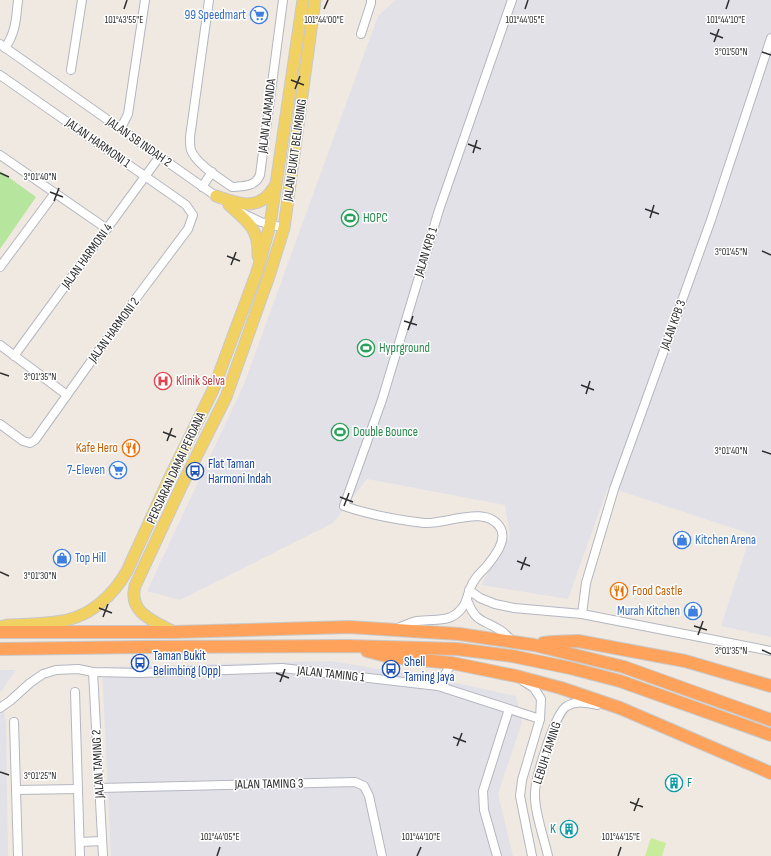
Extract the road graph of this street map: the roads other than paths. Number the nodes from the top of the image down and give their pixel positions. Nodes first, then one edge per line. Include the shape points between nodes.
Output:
1 (18, 0) edge
2 (82, 0) edge
3 (145, 0) edge
4 (209, 0) edge
5 (283, 0) edge
6 (303, 0) edge
7 (315, 0) edge
8 (371, 0) edge
9 (512, 0) edge
10 (361, 34) dead end
11 (771, 38) edge
12 (3, 46) edge
13 (71, 70) dead end
14 (0, 75) edge
15 (121, 128) junction
16 (0, 155) edge
17 (160, 156) junction
18 (212, 172) junction
19 (146, 176) junction
20 (275, 185) junction
21 (202, 187) junction
22 (55, 193) junction
23 (216, 196) junction
24 (229, 206) junction
25 (193, 214) joint
26 (270, 225) junction
27 (284, 228) junction
28 (107, 229) junction
29 (0, 267) edge
30 (257, 272) junction
31 (0, 345) edge
32 (14, 356) junction
33 (67, 396) junction
34 (0, 424) edge
35 (469, 590) junction
36 (467, 600) junction
37 (582, 614) junction
38 (0, 627) edge
39 (395, 629) junction
40 (0, 632) edge
41 (174, 632) junction
42 (512, 641) junction
43 (534, 645) junction
44 (348, 646) junction
45 (0, 649) edge
46 (14, 650) junction
47 (771, 651) edge
48 (0, 654) edge
49 (452, 663) junction
50 (93, 672) junction
51 (516, 676) junction
52 (438, 686) junction
53 (771, 686) edge
54 (75, 692) dead end
55 (0, 708) edge
56 (620, 708) junction
57 (509, 709) junction
58 (540, 719) junction
59 (771, 720) edge
60 (14, 722) dead end
61 (771, 735) edge
62 (771, 773) edge
63 (100, 788) junction
64 (78, 789) junction
65 (16, 790) junction
66 (102, 841) junction
67 (80, 842) junction
68 (18, 856) edge
69 (80, 856) edge
70 (103, 856) edge
71 (382, 856) edge
72 (497, 856) edge
73 (532, 856) edge
74 (548, 856) edge

1 - 12 street via 12,38
2 - 13 street
3 - 15 street via 128,114
4 - 18 street, JALAN ALAMANDA via 190,138 191,150
5 - 18 street, JALAN ALAMANDA via 258,180 251,185 232,187
6 - 20 main road, JALAN BUKIT BELIMBING
7 - 27 main road, JALAN BUKIT BELIMBING
8 - 10 street
9 - 35 street, JALAN KPB 1 via 439,210 382,400 344,506 361,512 426,523 480,516 497,523 502,531 499,548
11 - 37 street, JALAN KPB 3 via 711,220 614,489 586,583
12 - 15 street, JALAN SB INDAH 2
14 - 19 street, JALAN HARMONI 1
15 - 17 street, JALAN SB INDAH 2
16 - 22 street
17 - 19 street, JALAN HARMONI 4
17 - 21 street, JALAN SB INDAH 2
18 - 21 street
19 - 25 street, JALAN HARMONI 1 via 186,205
19 - 28 street, JALAN HARMONI 4
20 - 23 main road via 265,198 254,203 242,204
20 - 26 main road, JALAN BUKIT BELIMBING
21 - 23 street, JALAN SB INDAH 2
22 - 28 street
22 - 29 street
23 - 24 street, JALAN SB INDAH 2
24 - 26 street, JALAN SB INDAH 2
24 - 30 main road via 249,223 256,233
25 - 33 street, JALAN HARMONI 2 via 188,229
26 - 27 street, JALAN SB INDAH 2
26 - 30 main road, PERSIARAN DAMAI PERDANA
27 - 41 main road, PERSIARAN DAMAI PERDANA via 270,276 226,397 182,485 133,593 138,610
28 - 32 street, JALAN HARMONI 4
30 - 38 main road, PERSIARAN DAMAI PERDANA via 213,390 122,582 110,595 82,615 66,620
31 - 32 street
32 - 33 street
33 - 34 street, JALAN HARMONI 2 via 35,440 30,443 23,441
35 - 36 street
35 - 37 street via 495,604
36 - 39 street via 452,618 416,621
36 - 42 street via 477,619 502,631
37 - 47 street
39 - 41 highway via 349,627
39 - 42 highway
40 - 41 highway
42 - 43 highway
43 - 53 highway via 578,641 685,661
43 - 59 highway via 624,667
44 - 46 highway
44 - 49 highway via 390,657
44 - 61 highway via 457,649 512,656 570,668 620,681
45 - 46 highway
46 - 48 highway
49 - 51 highway
49 - 52 street
50 - 52 street, JALAN TAMING 1 via 282,668
50 - 55 street, JALAN TAMING 1 via 78,669 56,670 43,674
50 - 63 street, JALAN TAMING 2
51 - 56 highway
51 - 58 street, LEBUH TAMING via 534,688 541,699
52 - 57 street, JALAN TAMING 1
54 - 64 street
56 - 62 highway
56 - 74 street, LEBUH TAMING via 578,702 566,706 557,720 534,794
57 - 58 street, JALAN TAMING 1
57 - 72 street via 483,791 484,810
58 - 73 street, LEBUH TAMING via 522,780 520,796
60 - 65 street
63 - 66 street, JALAN TAMING 2
63 - 71 street, JALAN TAMING 3 via 355,782 364,786 369,796
64 - 65 street
64 - 67 street
65 - 68 street
66 - 67 street
66 - 70 street, JALAN TAMING 2
67 - 69 street

